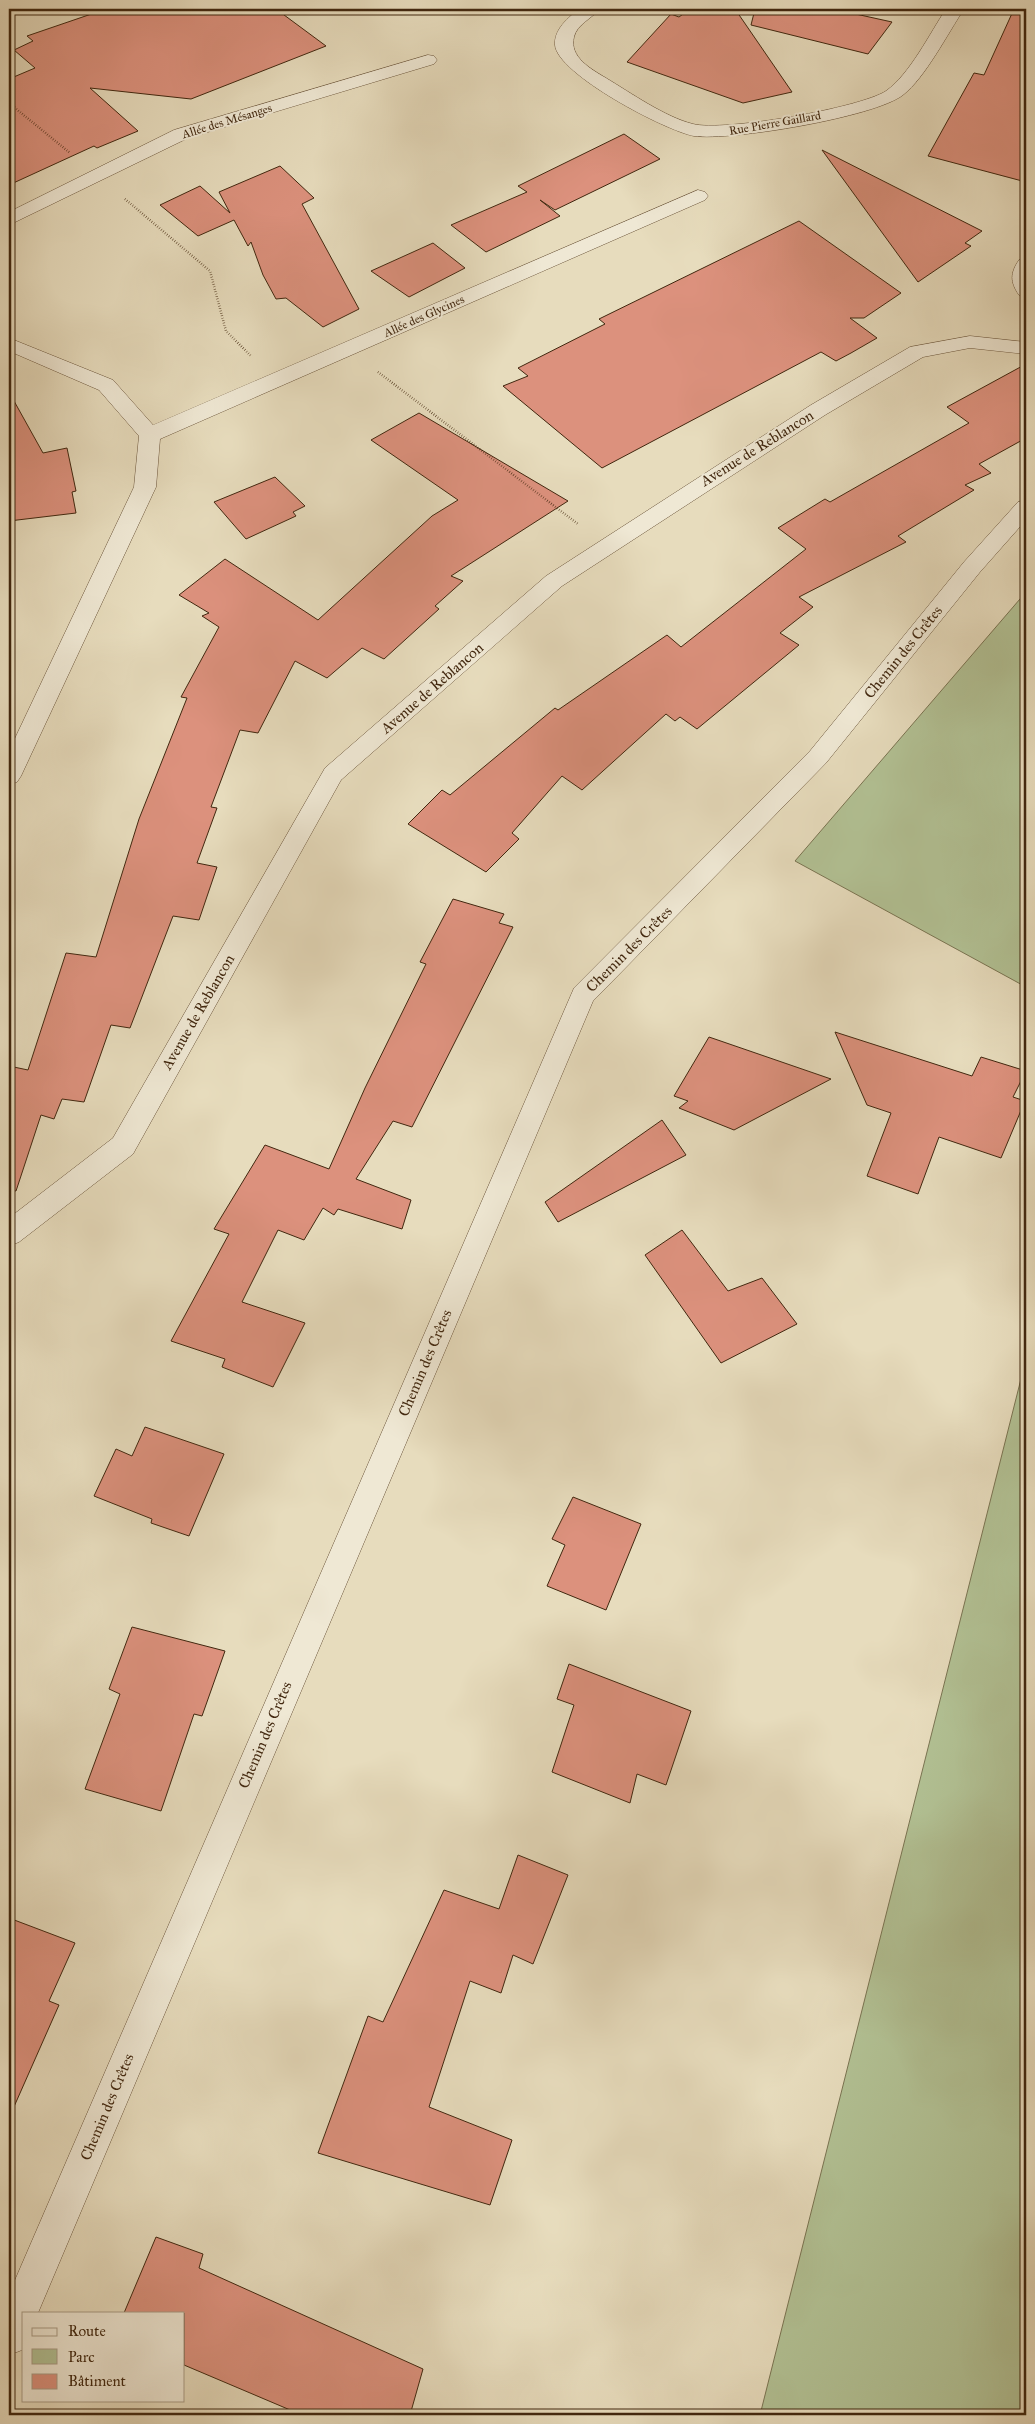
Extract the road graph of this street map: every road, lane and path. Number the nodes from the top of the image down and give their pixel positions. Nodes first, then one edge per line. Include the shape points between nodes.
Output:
1 (590, 9) edge
2 (955, 9) edge
3 (428, 60) dead end
4 (9, 100) edge
5 (98, 175) junction
6 (698, 196) dead end
7 (9, 219) edge
8 (1026, 264) edge
9 (1026, 291) edge
10 (9, 344) edge
11 (1026, 348) edge
12 (254, 359) dead end
13 (321, 361) junction
14 (150, 435) junction
15 (1026, 507) edge
16 (606, 546) junction
17 (9, 776) edge
18 (9, 1234) edge
19 (9, 2337) edge

1 - 2 street, Rue Pierre Gaillard via 567,28 564,37 566,53 574,63 610,88 676,124 690,130 724,132 884,99 909,79
3 - 5 street, Allée des Mésanges via 182,134
4 - 5 path
5 - 7 street, Allée des Mésanges
5 - 12 path via 210,271 226,330
6 - 13 street, Allée des Glycines
8 - 9 street via 1021,272
10 - 14 street via 106,385
11 - 16 street, Avenue de Reblancon via 970,342 917,352 818,410
13 - 14 street, Allée des Glycines
13 - 16 path via 376,371
14 - 17 street via 144,487
15 - 19 street, Chemin des Crêtes via 972,567 818,757 583,995
16 - 18 street, Avenue de Reblancon via 554,581 333,774 122,1146

